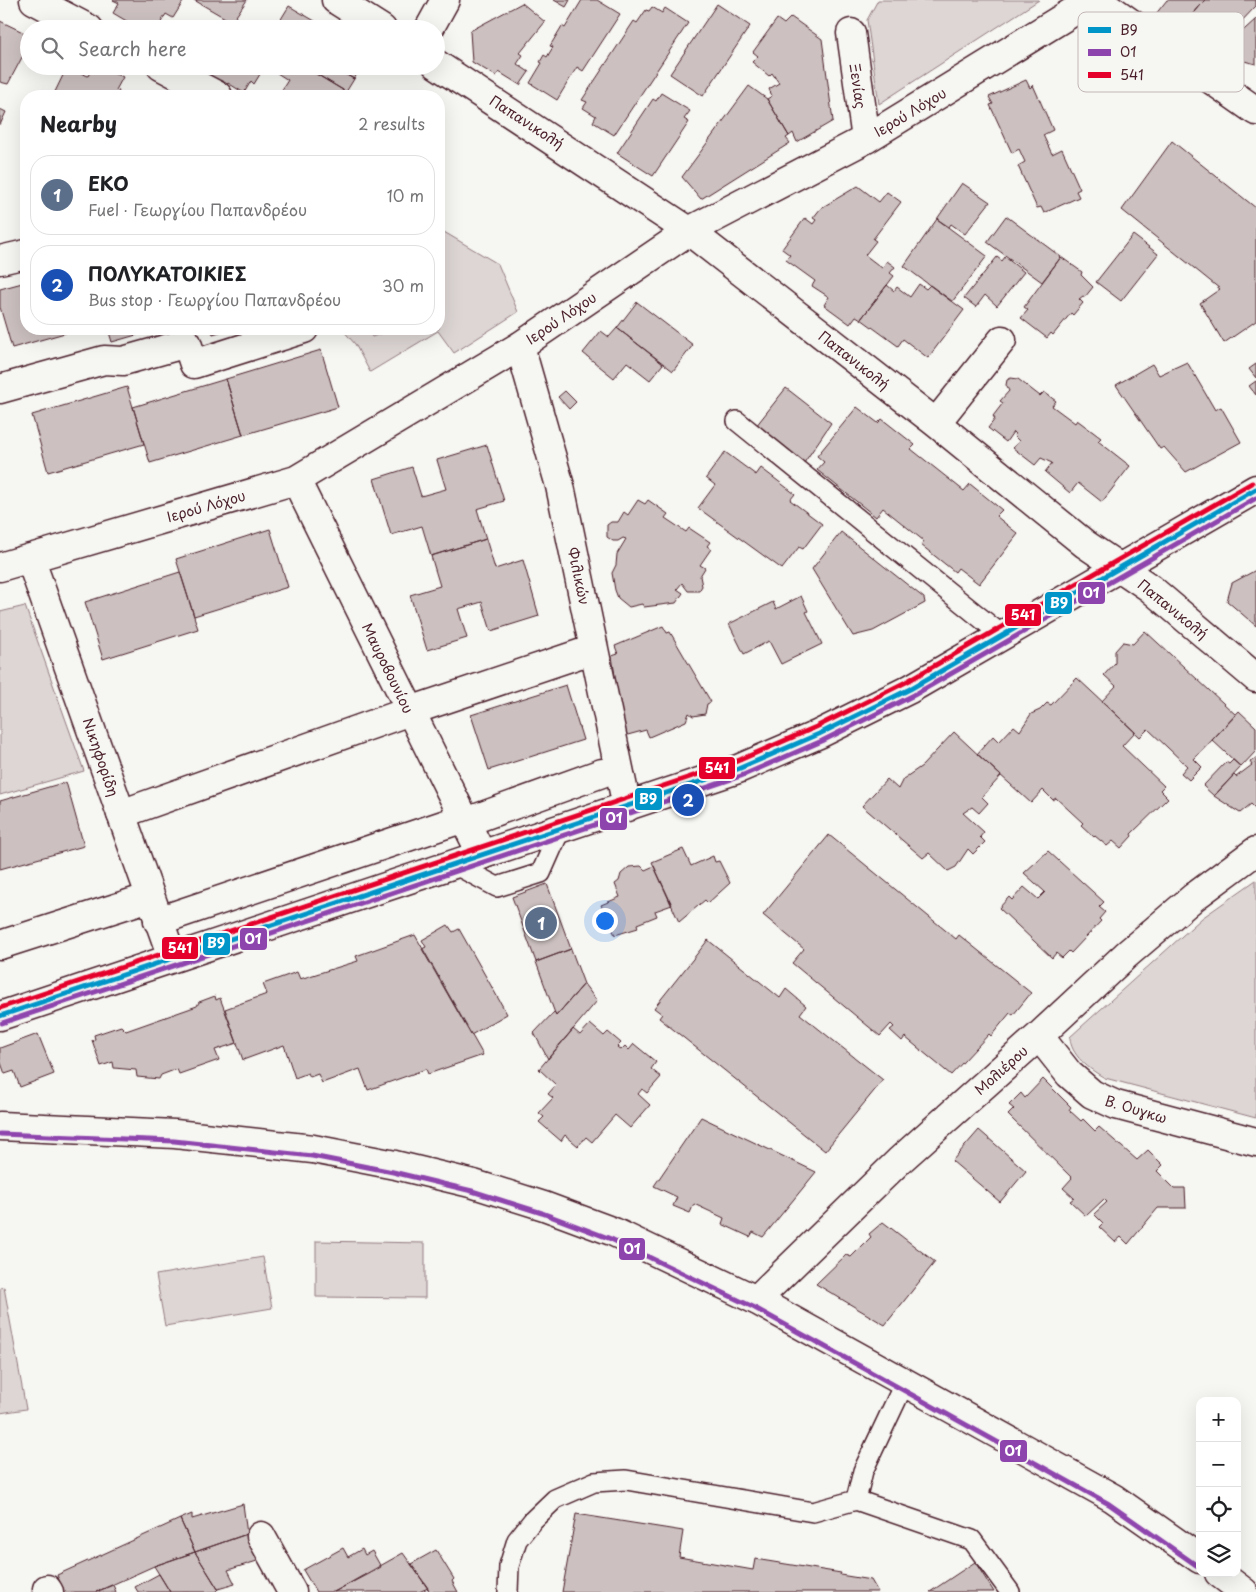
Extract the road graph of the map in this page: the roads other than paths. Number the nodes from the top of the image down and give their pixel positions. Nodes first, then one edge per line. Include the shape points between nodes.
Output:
1 (34, 0) edge
2 (336, 0) edge
3 (446, 0) edge
4 (1092, 0) edge
5 (1098, 0) edge
6 (1115, 12) edge
7 (72, 20) edge
8 (368, 20) edge
9 (434, 20) edge
10 (851, 32) dead end
11 (445, 70) edge
12 (178, 75) edge
13 (207, 90) edge
14 (1229, 92) edge
15 (1256, 111) edge
16 (866, 139) junction
17 (689, 231) junction
18 (20, 255) edge
19 (0, 260) edge
20 (285, 335) edge
21 (1002, 340) dead end
22 (520, 346) junction
23 (0, 389) edge
24 (737, 421) dead end
25 (936, 423) junction
26 (296, 480) junction
27 (1256, 489) edge
28 (30, 558) junction
29 (0, 567) edge
30 (1119, 568) junction
31 (1004, 636) junction
32 (594, 650) junction
33 (1256, 678) edge
34 (410, 711) junction
35 (602, 773) dead end
36 (627, 807) junction
37 (121, 814) junction
38 (465, 820) junction
39 (560, 830) junction
40 (1256, 851) edge
41 (482, 854) junction
42 (454, 864) junction
43 (154, 909) junction
44 (0, 945) edge
45 (172, 957) junction
46 (0, 1016) edge
47 (1039, 1036) junction
48 (0, 1126) edge
49 (1256, 1142) edge
50 (756, 1300) junction
51 (904, 1384) junction
52 (856, 1500) junction
53 (261, 1536) dead end
54 (1196, 1556) edge
55 (1224, 1577) edge
56 (292, 1592) edge
57 (508, 1592) edge
58 (1010, 1592) edge
59 (1244, 1592) edge

1 - 7 street
2 - 8 street
3 - 9 street
4 - 16 street, Ιερού Λόχου
5 - 6 street
10 - 16 street, Ξενίας
11 - 17 street, Παπανικολή
12 - 13 street
14 - 15 street
16 - 17 street, Ιερού Λόχου
17 - 22 street, Ιερού Λόχου
17 - 25 street, Παπανικολή
18 - 19 street
20 - 23 street via 194,364 187,343 123,361 104,360
21 - 25 street
22 - 26 street, Ιερού Λόχου
22 - 32 street, Φιλικών via 560,486
24 - 31 lane
25 - 30 street, Παπανικολή
26 - 28 street, Ιερού Λόχου
26 - 34 street, Μαυροβουνίου
27 - 30 street
28 - 29 street, Ιερού Λόχου
28 - 37 street, Νικηφορίδη
30 - 31 street
30 - 33 street, Παπανικολή via 1150,588
31 - 36 street via 910,689 819,734 738,769
32 - 34 street
32 - 36 street, Φιλικών
34 - 37 street
34 - 38 street, Μαυροβουνίου
35 - 38 street
36 - 39 street
37 - 43 street, Νικηφορίδη
38 - 41 street, Μαυροβουνίου
38 - 43 street
39 - 41 street
39 - 42 lane via 541,873 497,888
40 - 47 street, Μολιέρου via 1194,897
41 - 42 street
42 - 45 street
43 - 44 street
43 - 45 street, Νικηφορίδη
45 - 46 street
47 - 49 street, Β. Ουγκω via 1069,1074 1092,1094 1116,1106
47 - 50 street, Μολιέρου via 899,1161
48 - 50 street via 175,1134 313,1149 395,1165 474,1184 614,1232
50 - 51 street
51 - 52 lane via 863,1470
51 - 54 street via 1113,1498
52 - 57 lane via 813,1512 626,1480 594,1482 555,1500 517,1540 509,1566
52 - 58 lane via 972,1540
53 - 56 street
55 - 59 street

